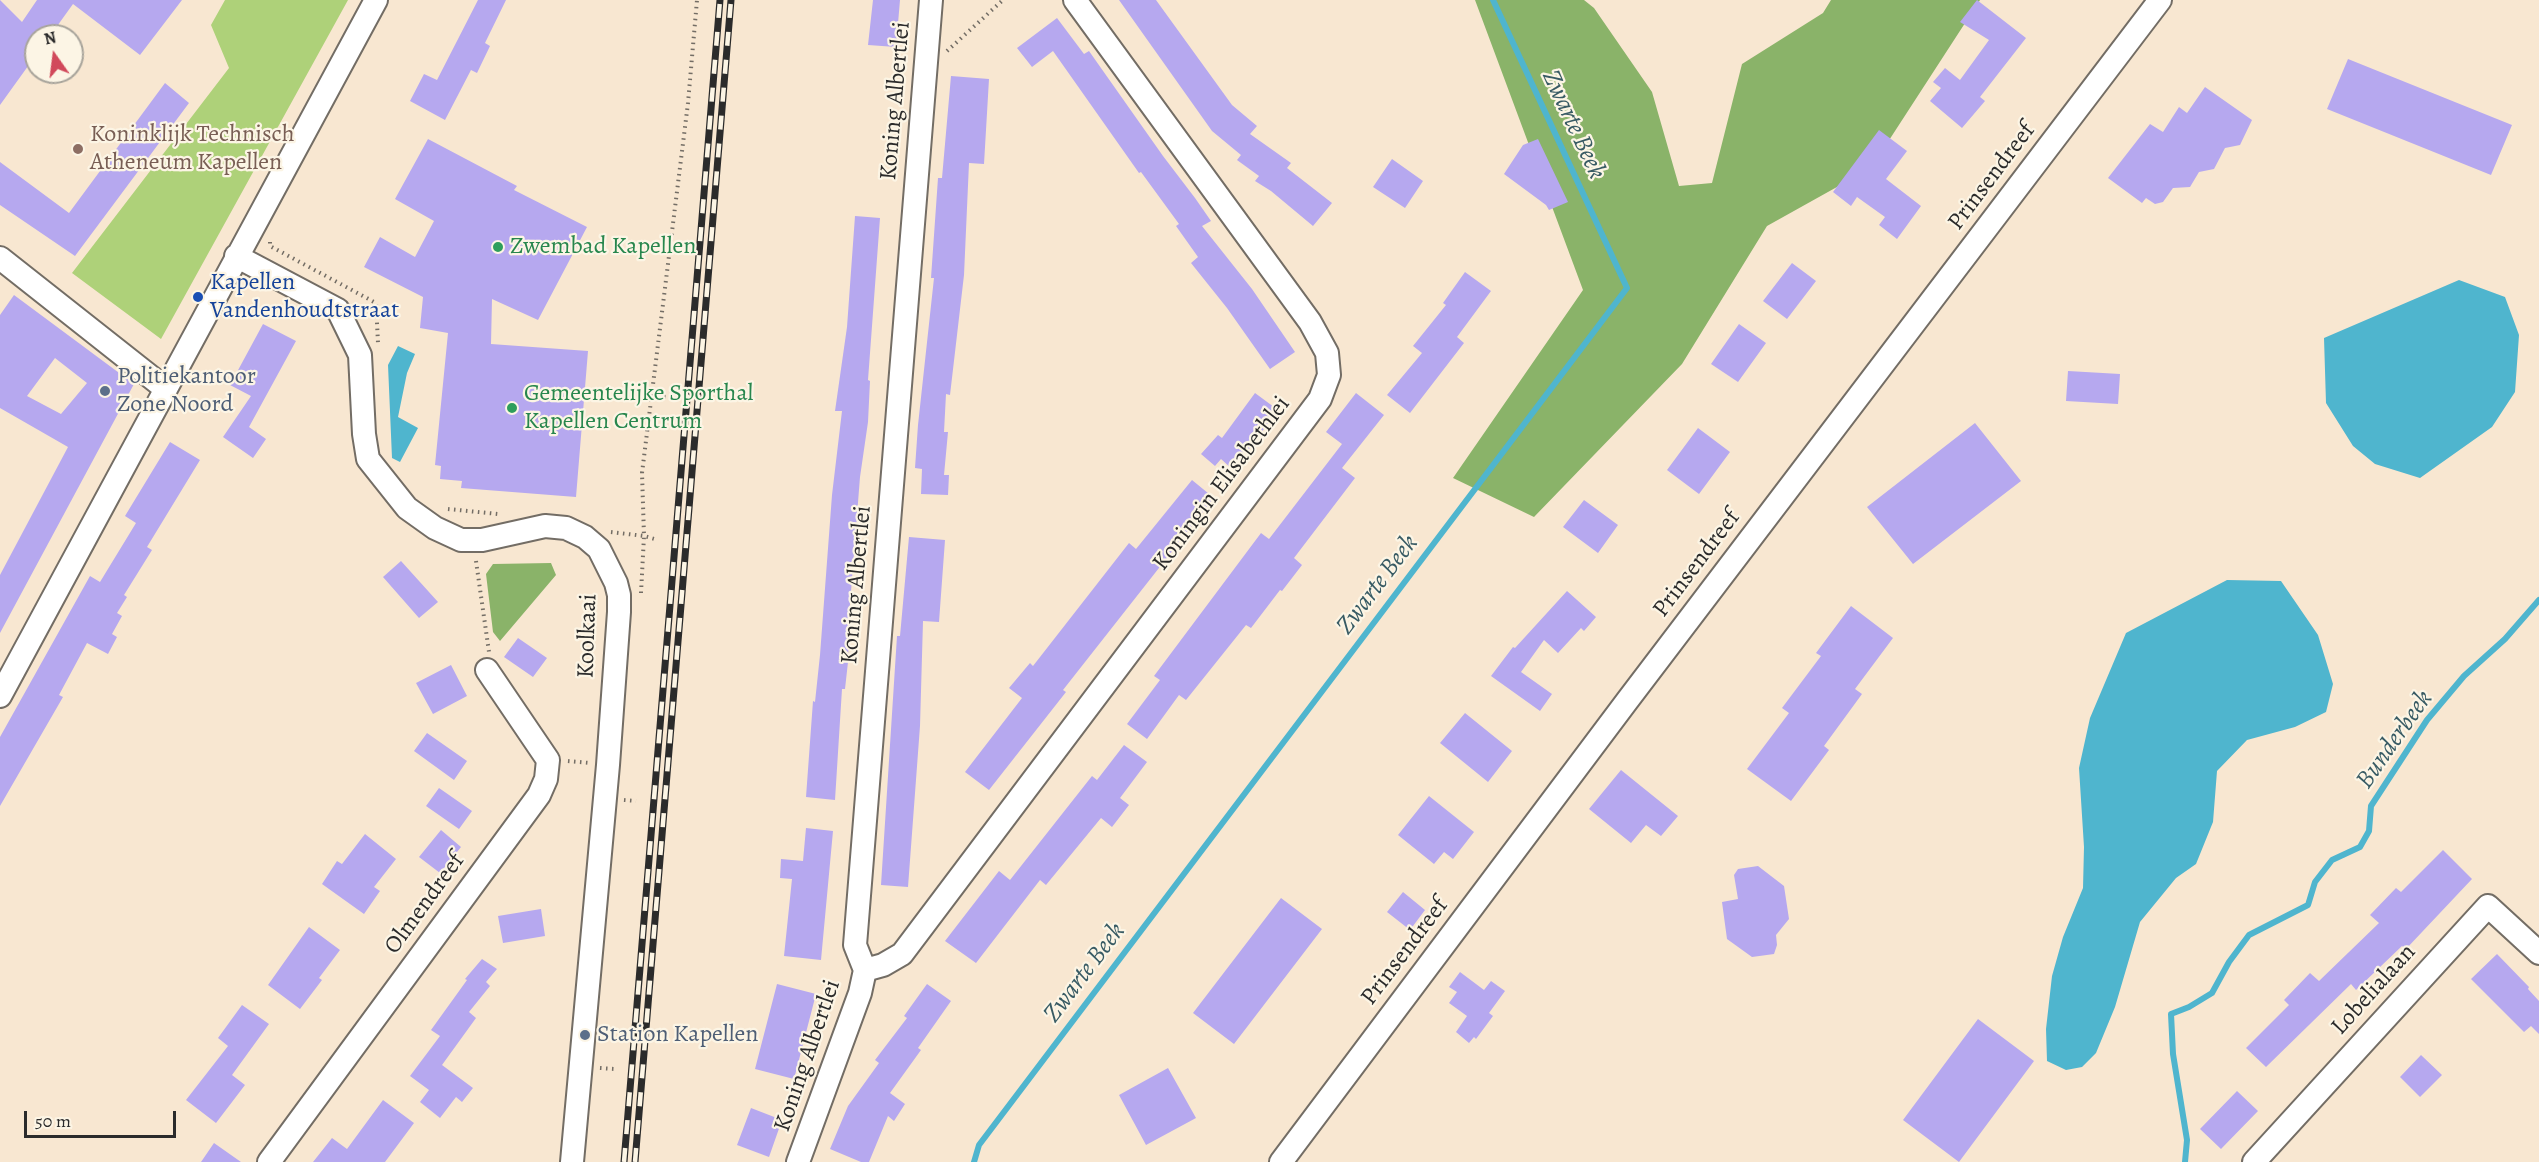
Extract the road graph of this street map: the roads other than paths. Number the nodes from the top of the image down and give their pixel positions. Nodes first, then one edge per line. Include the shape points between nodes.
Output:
1 (376, 0) edge
2 (931, 0) edge
3 (1075, 0) edge
4 (2160, 0) edge
5 (236, 256) junction
6 (0, 258) edge
7 (165, 388) junction
8 (487, 670) road end
9 (0, 696) edge
10 (2539, 953) edge
11 (865, 970) junction
12 (269, 1162) edge
13 (572, 1162) edge
14 (798, 1162) edge
15 (1281, 1162) edge
16 (2254, 1162) edge

1 - 5 street
2 - 11 street, Koning Albertlei via 855,945
3 - 11 street, Koningin Elisabethlei via 1310,322 1327,353 1329,375 1320,399 902,954
4 - 15 street, Prinsendreef
5 - 7 street
5 - 13 street, Koolkaai via 338,310 360,355 363,434 369,459 407,508 461,540 545,526 566,528 585,537 610,567 619,595 608,765
6 - 7 street
7 - 9 street
8 - 12 street, Olmendreef via 548,760 539,795
10 - 16 street, Lobelialaan via 2488,906
11 - 14 street, Koning Albertlei

